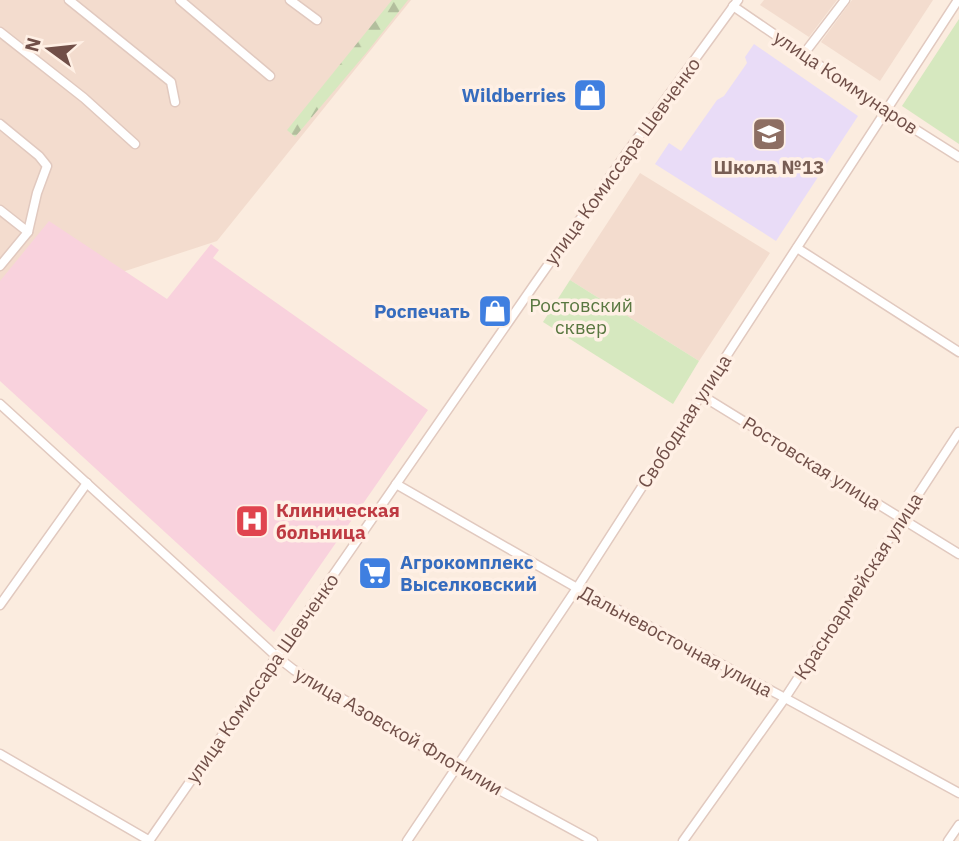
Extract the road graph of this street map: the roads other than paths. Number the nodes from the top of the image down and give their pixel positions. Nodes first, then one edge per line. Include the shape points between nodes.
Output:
1 (69, 0) edge
2 (180, 0) edge
3 (290, 0) edge
4 (845, 0) edge
5 (958, 0) edge
6 (736, 3) edge
7 (317, 20) dead end
8 (0, 32) edge
9 (803, 55) junction
10 (270, 76) dead end
11 (175, 102) dead end
12 (886, 111) junction
13 (0, 124) edge
14 (135, 144) dead end
15 (959, 157) edge
16 (0, 210) edge
17 (28, 232) junction
18 (797, 248) junction
19 (0, 266) edge
20 (959, 352) edge
21 (701, 395) junction
22 (0, 404) edge
23 (959, 432) edge
24 (88, 483) junction
25 (396, 484) junction
26 (902, 519) junction
27 (959, 554) edge
28 (577, 588) junction
29 (0, 604) edge
30 (276, 656) junction
31 (785, 698) junction
32 (0, 754) edge
33 (457, 767) junction
34 (959, 793) edge
35 (959, 825) edge
36 (150, 841) edge
37 (407, 841) edge
38 (593, 841) edge
39 (682, 841) edge
40 (948, 841) edge

1 - 11 street via 171,82
2 - 10 street
3 - 7 street
4 - 9 street
5 - 12 street, Свободная улица
6 - 9 street, улица Коммунаров
6 - 25 street, улица Комиссара Шевченко
8 - 14 street
9 - 12 street, улица Коммунаров
12 - 15 street, улица Коммунаров
12 - 18 street, Свободная улица
13 - 17 street via 47,166
16 - 17 street
17 - 19 street
18 - 20 street
18 - 21 street, Свободная улица
21 - 26 street, Ростовская улица
21 - 28 street, Свободная улица
22 - 24 street, улица Азовской Флотилии
23 - 26 street, Красноармейская улица
24 - 29 street
24 - 30 street, улица Азовской Флотилии
25 - 28 street, Дальневосточная улица
25 - 30 street, улица Комиссара Шевченко
26 - 27 street, Ростовская улица
26 - 31 street, Красноармейская улица
28 - 31 street, Дальневосточная улица
28 - 33 street, Свободная улица
30 - 33 street, улица Азовской Флотилии
30 - 36 street, улица Комиссара Шевченко
31 - 34 street, Дальневосточная улица
31 - 39 street, Красноармейская улица
32 - 36 street
33 - 37 street, Свободная улица
33 - 38 street, улица Азовской Флотилии
35 - 40 street

